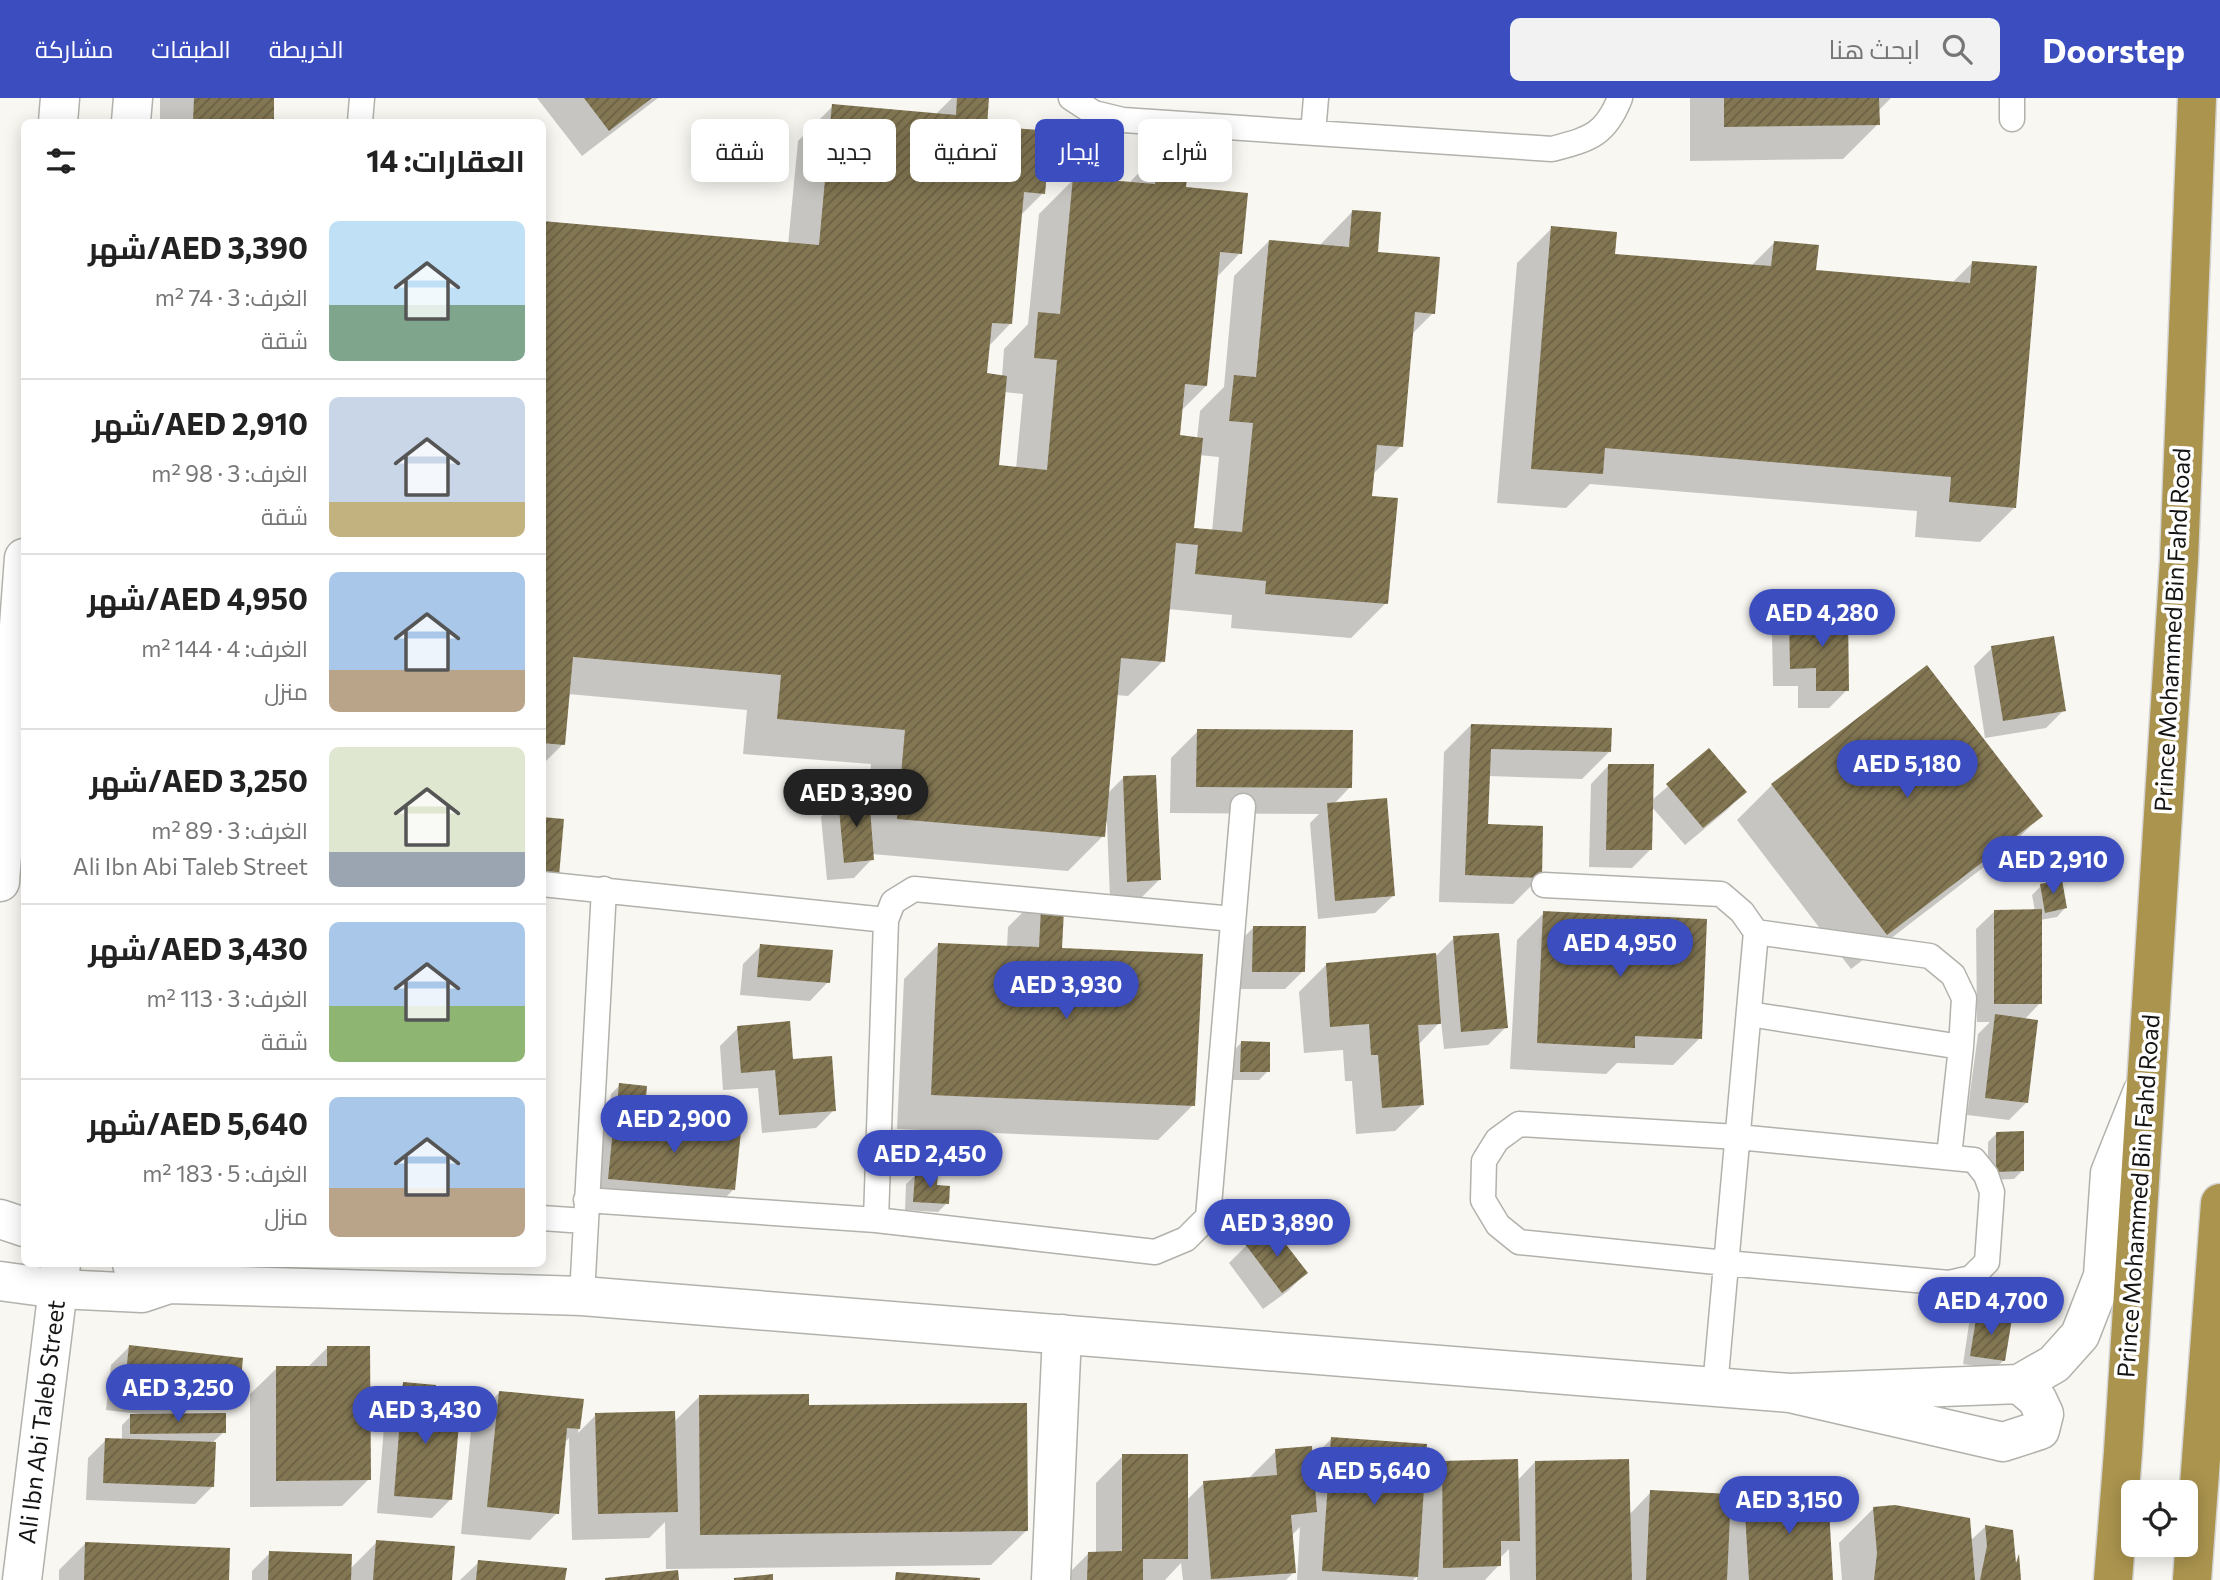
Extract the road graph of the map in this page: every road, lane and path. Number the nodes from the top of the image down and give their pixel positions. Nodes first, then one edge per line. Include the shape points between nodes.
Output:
1 (60, 98) edge
2 (133, 98) edge
3 (362, 98) edge
4 (1071, 98) edge
5 (1316, 98) edge
6 (1620, 98) edge
7 (2196, 98) edge
8 (58, 119) edge
9 (131, 119) edge
10 (360, 119) edge
11 (1313, 133) junction
12 (21, 598) edge
13 (1243, 806) dead end
14 (0, 881) edge
15 (546, 884) edge
16 (1544, 885) dead end
17 (604, 890) junction
18 (886, 919) junction
19 (1233, 919) junction
20 (1756, 932) junction
21 (1749, 1014) junction
22 (1961, 1047) junction
23 (2145, 1085) junction
24 (1738, 1137) junction
25 (1949, 1156) junction
26 (2220, 1203) edge
27 (585, 1211) junction
28 (546, 1217) edge
29 (0, 1219) edge
30 (876, 1220) junction
31 (21, 1226) edge
32 (1726, 1264) junction
33 (142, 1267) edge
34 (60, 1276) edge
35 (0, 1281) edge
36 (169, 1284) junction
37 (582, 1296) junction
38 (1062, 1334) junction
39 (2020, 1384) junction
40 (1715, 1387) junction
41 (1790, 1393) junction
42 (2213, 1418) edge
43 (22, 1580) edge
44 (1051, 1580) edge
45 (2113, 1580) edge
46 (2192, 1580) edge

1 - 8 street
2 - 9 street
3 - 10 lane
4 - 11 lane via 1094,113 1123,120
5 - 11 lane
6 - 11 lane via 1608,122 1587,140 1552,149
7 - 23 highway, Prince Mohammed Bin Fahd Road via 2179,560
12 - 14 street
13 - 19 lane
15 - 17 lane
16 - 20 lane via 1721,894
17 - 18 lane
17 - 27 lane
18 - 19 lane via 893,902 914,889
18 - 30 lane
19 - 30 lane via 1208,1217 1186,1239 1156,1252
20 - 21 lane
20 - 22 lane via 1930,956 1953,975 1964,998
21 - 22 lane
21 - 24 lane
22 - 25 lane
23 - 39 street via 2110,1173 2103,1276 2080,1335 2054,1364
23 - 45 highway, Prince Mohammed Bin Fahd Road
24 - 25 lane
24 - 32 lane
24 - 32 lane via 1519,1124 1497,1140 1484,1161 1483,1200 1498,1224 1519,1242
25 - 32 lane via 1974,1160 1992,1192 1987,1262 1971,1278 1949,1283
26 - 42 highway
27 - 28 lane
27 - 30 lane
27 - 37 lane
29 - 31 street
32 - 40 lane
33 - 36 street
34 - 35 street
34 - 36 street via 142,1293
34 - 43 street, Ali Ibn Abi Taleb Street
36 - 37 street
37 - 38 street
38 - 40 street
38 - 44 street
39 - 41 street
39 - 41 street via 2037,1399 2044,1414 2040,1430 2003,1442
40 - 41 street
42 - 46 highway

